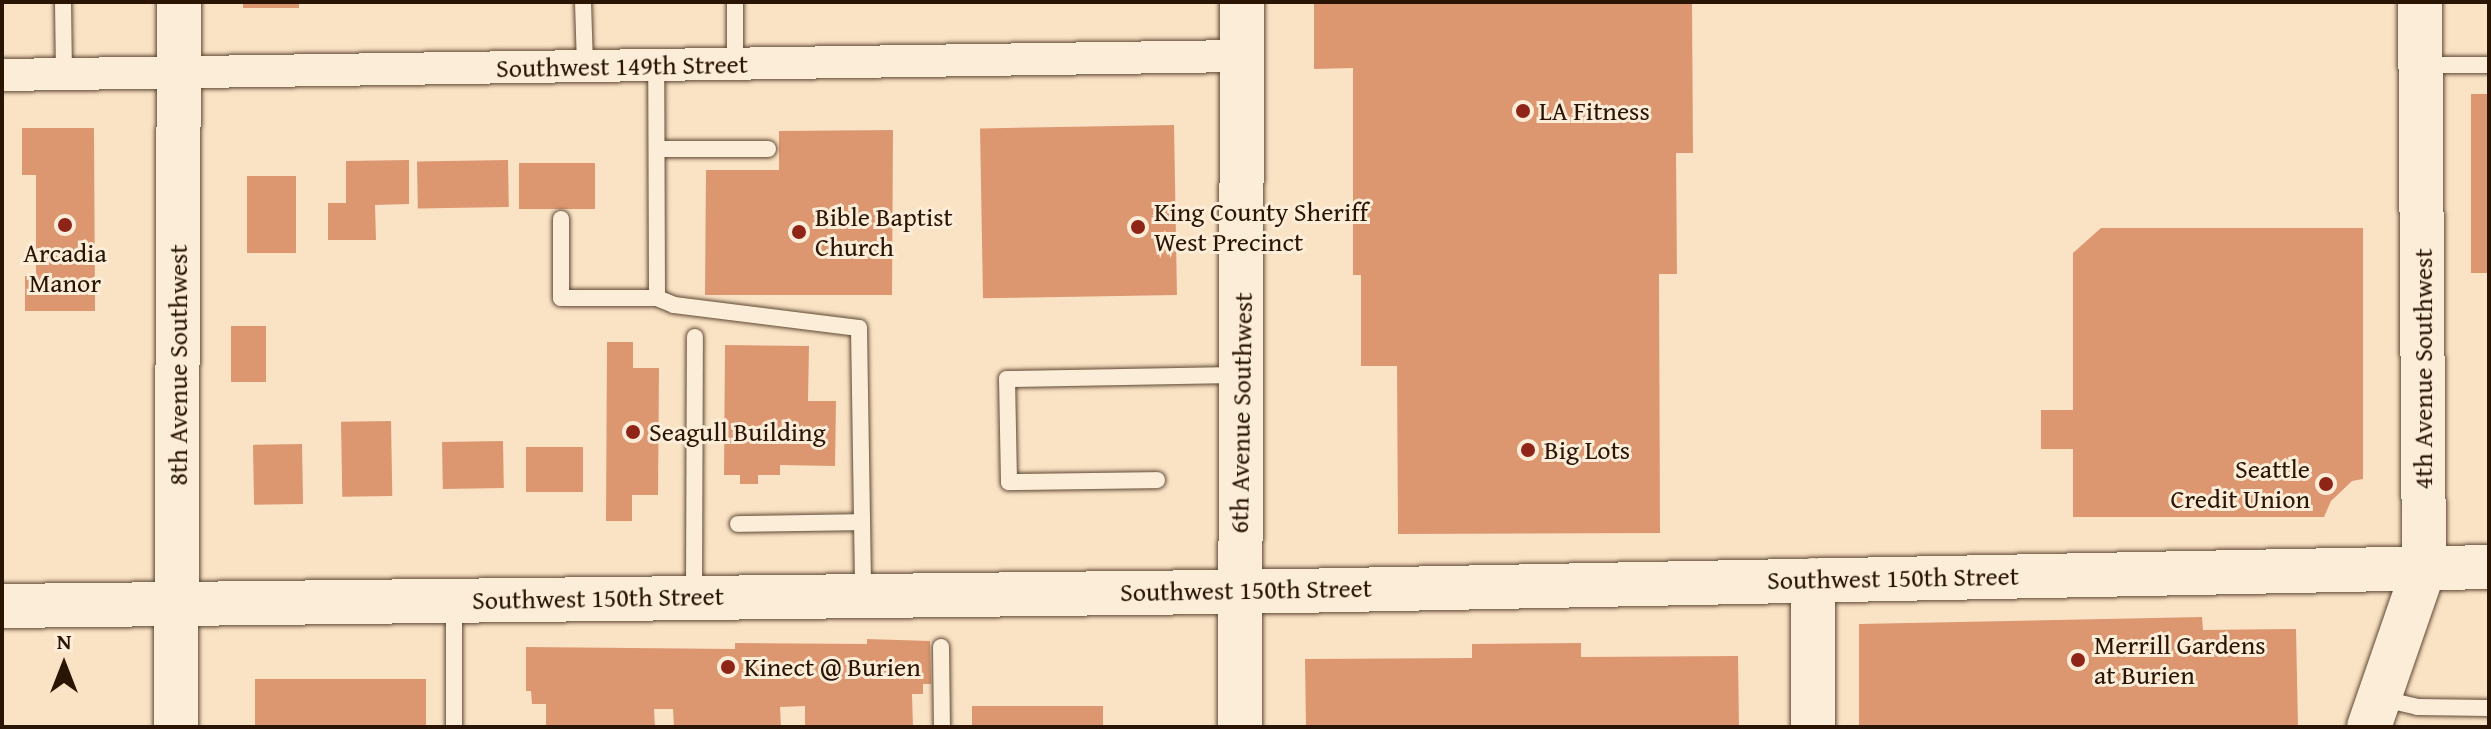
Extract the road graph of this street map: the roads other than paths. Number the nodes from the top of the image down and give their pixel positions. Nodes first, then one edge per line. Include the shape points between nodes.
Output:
1 (63, 2) edge
2 (179, 2) edge
3 (583, 2) edge
4 (735, 2) edge
5 (1242, 2) edge
6 (2420, 2) edge
7 (1242, 56) junction
8 (735, 64) junction
9 (656, 65) junction
10 (2420, 65) junction
11 (2489, 65) edge
12 (585, 67) junction
13 (179, 73) junction
14 (64, 74) junction
15 (2, 75) edge
16 (657, 149) junction
17 (768, 149) dead end
18 (561, 219) dead end
19 (657, 298) junction
20 (695, 337) dead end
21 (1242, 375) junction
22 (1157, 480) dead end
23 (861, 522) junction
24 (738, 524) dead end
25 (2489, 567) edge
26 (2424, 568) junction
27 (1813, 580) junction
28 (1240, 591) junction
29 (863, 595) junction
30 (694, 597) junction
31 (454, 600) junction
32 (177, 603) junction
33 (2, 606) edge
34 (941, 647) dead end
35 (2488, 708) edge
36 (2373, 712) edge
37 (176, 727) edge
38 (454, 727) edge
39 (942, 727) edge
40 (1240, 727) edge
41 (1813, 727) edge

1 - 14 lane
2 - 13 street, 8th Avenue Southwest
3 - 12 lane
4 - 8 lane
5 - 7 street, 6th Avenue Southwest
6 - 10 street, 4th Avenue Southwest
7 - 8 street, Southwest 149th Street
7 - 21 street, 6th Avenue Southwest
8 - 9 street, Southwest 149th Street
9 - 12 street, Southwest 149th Street
9 - 16 lane
10 - 11 lane
10 - 26 street, 4th Avenue Southwest
12 - 13 street, Southwest 149th Street
13 - 14 street, Southwest 149th Street
13 - 32 street, 8th Avenue Southwest
14 - 15 street, Southwest 149th Street
16 - 17 lane
16 - 19 lane
18 - 19 lane via 561,298
19 - 23 lane via 674,305 859,328
20 - 30 lane
21 - 22 lane via 1007,379 1009,482
21 - 28 street, 6th Avenue Southwest
23 - 24 lane
23 - 29 lane
25 - 26 street, Southwest 150th Street
26 - 27 street, Southwest 150th Street
26 - 36 street, 4th Avenue Southwest
27 - 28 street, Southwest 150th Street
27 - 41 street
28 - 29 street, Southwest 150th Street
28 - 40 street, 6th Avenue Southwest
29 - 30 street, Southwest 150th Street
30 - 31 street, Southwest 150th Street
31 - 32 street, Southwest 150th Street
31 - 38 lane
32 - 33 street, Southwest 150th Street
32 - 37 street, 8th Avenue Southwest
34 - 39 lane
35 - 36 lane

